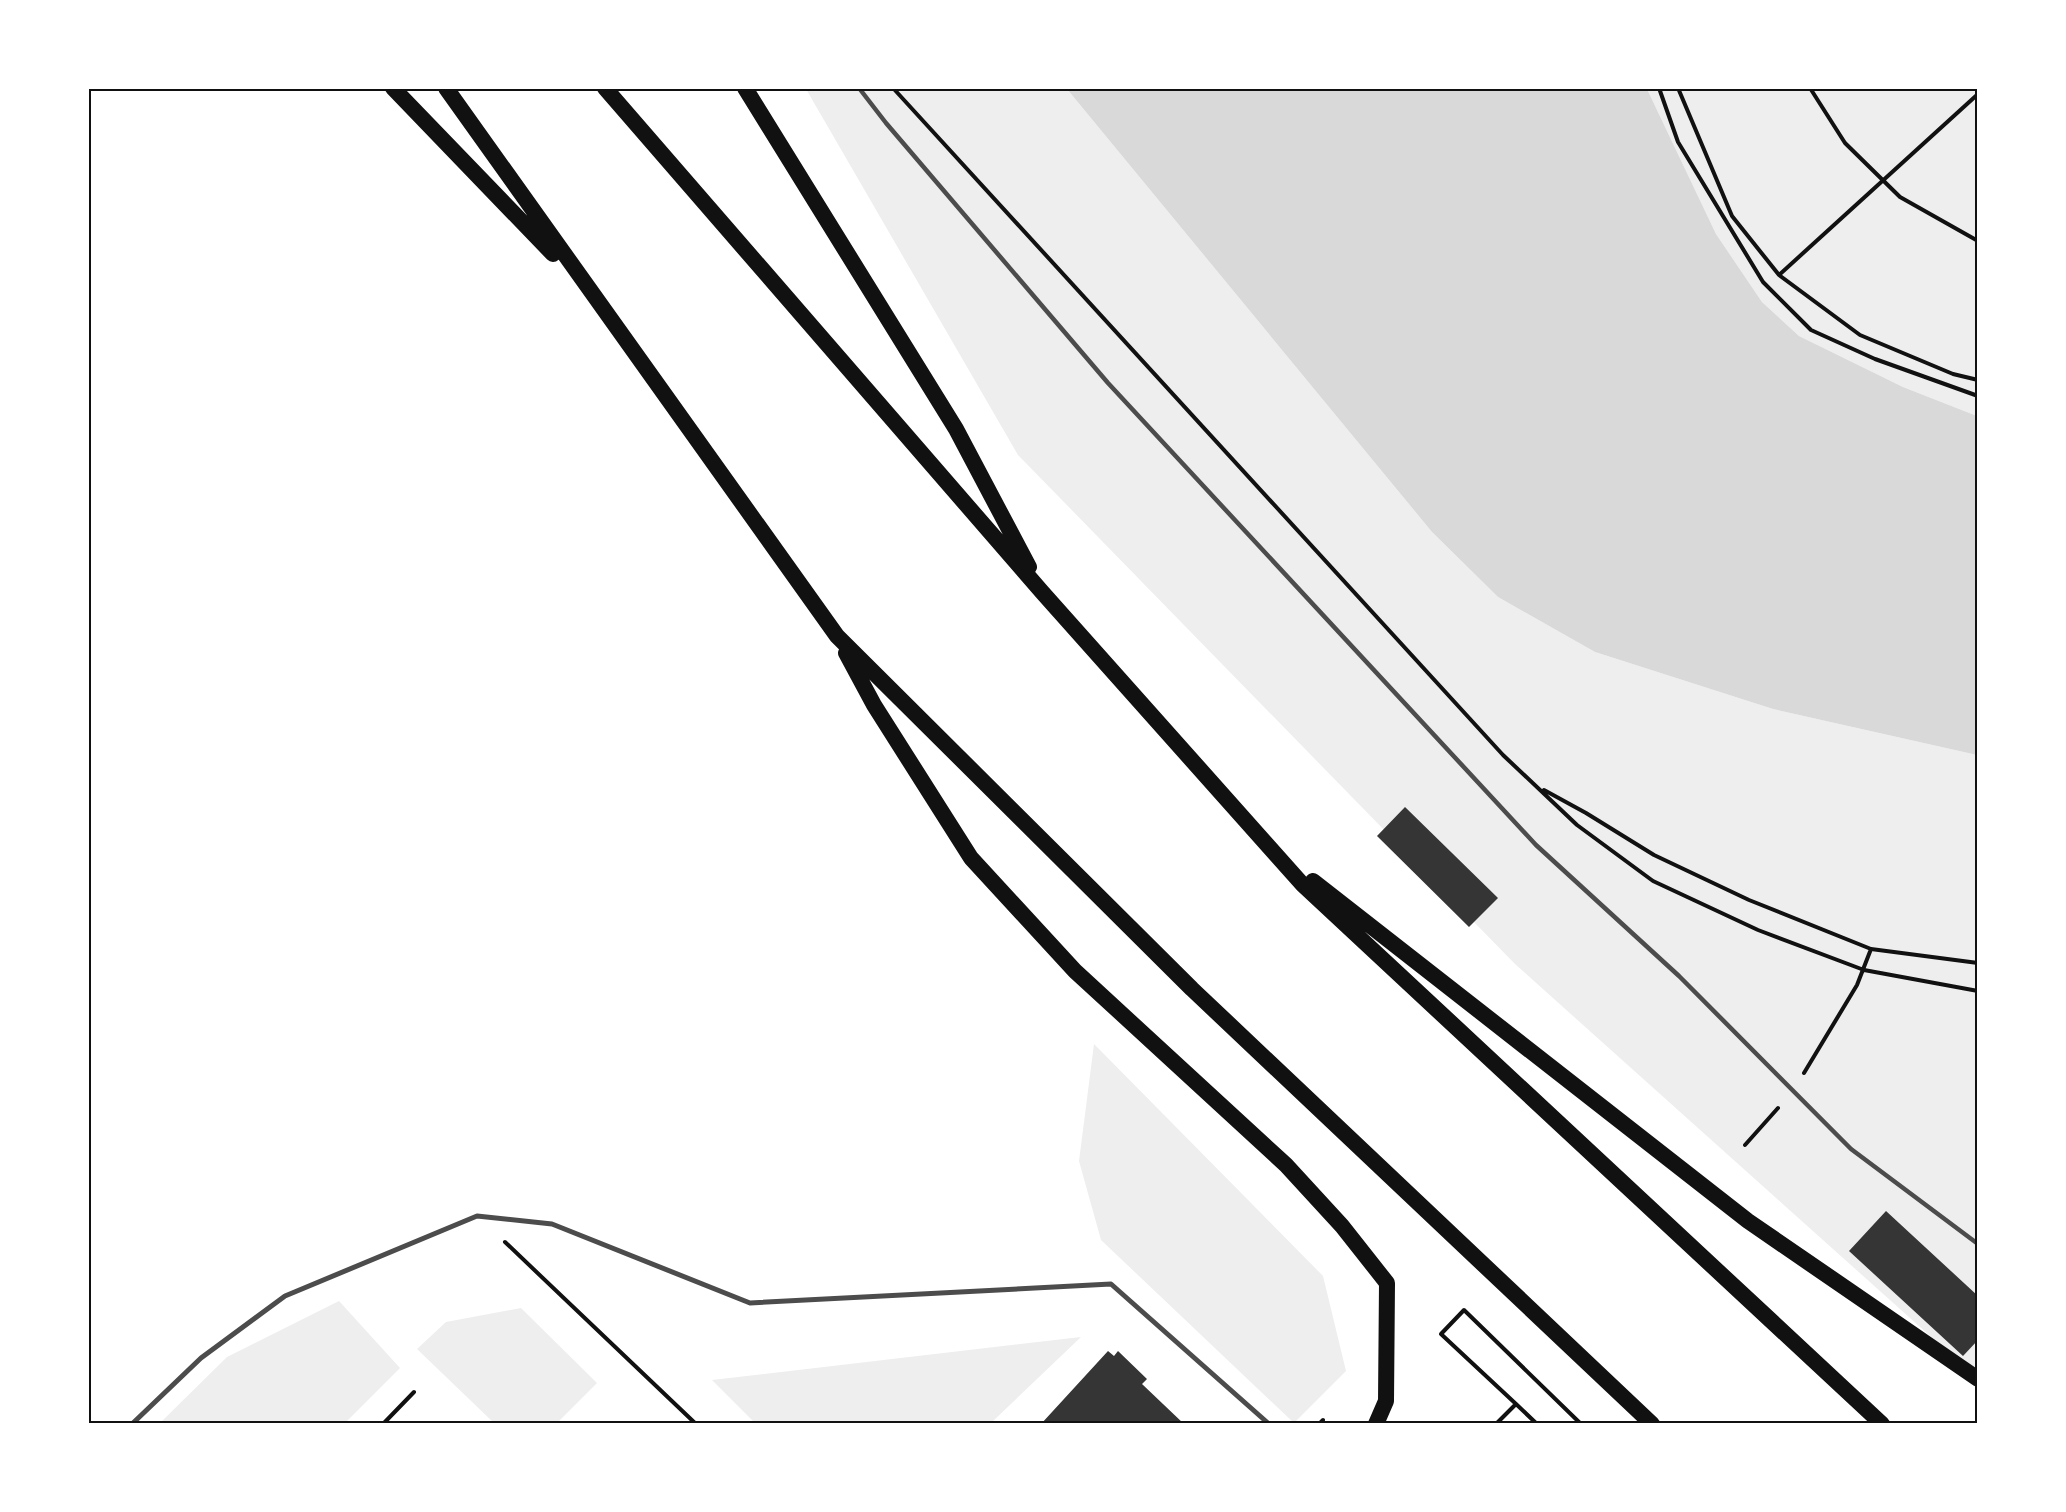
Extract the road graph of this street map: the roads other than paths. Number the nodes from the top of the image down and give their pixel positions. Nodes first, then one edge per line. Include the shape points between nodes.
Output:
1 (393, 88) edge
2 (446, 88) edge
3 (605, 88) edge
4 (745, 88) edge
5 (859, 88) edge
6 (593, 294) junction
7 (1042, 592) junction
8 (837, 636) junction
9 (1269, 846) junction
10 (1977, 1244) edge
11 (1977, 1379) edge
12 (132, 1424) edge
13 (1269, 1424) edge
14 (1376, 1424) edge
15 (1652, 1424) edge
16 (1882, 1424) edge

1 - 6 highway
2 - 6 highway
3 - 7 highway
4 - 7 highway via 956,429
5 - 10 lane via 1108,383 1536,845 1678,976 1851,1149
6 - 8 highway
7 - 9 highway
8 - 14 highway via 874,705 971,858 1075,971 1287,1165 1387,1283 1386,1401
8 - 15 highway via 1192,989
9 - 11 highway via 1748,1221
9 - 16 highway via 1303,885
12 - 13 street via 201,1358 285,1296 477,1216 552,1224 750,1303 1111,1284

